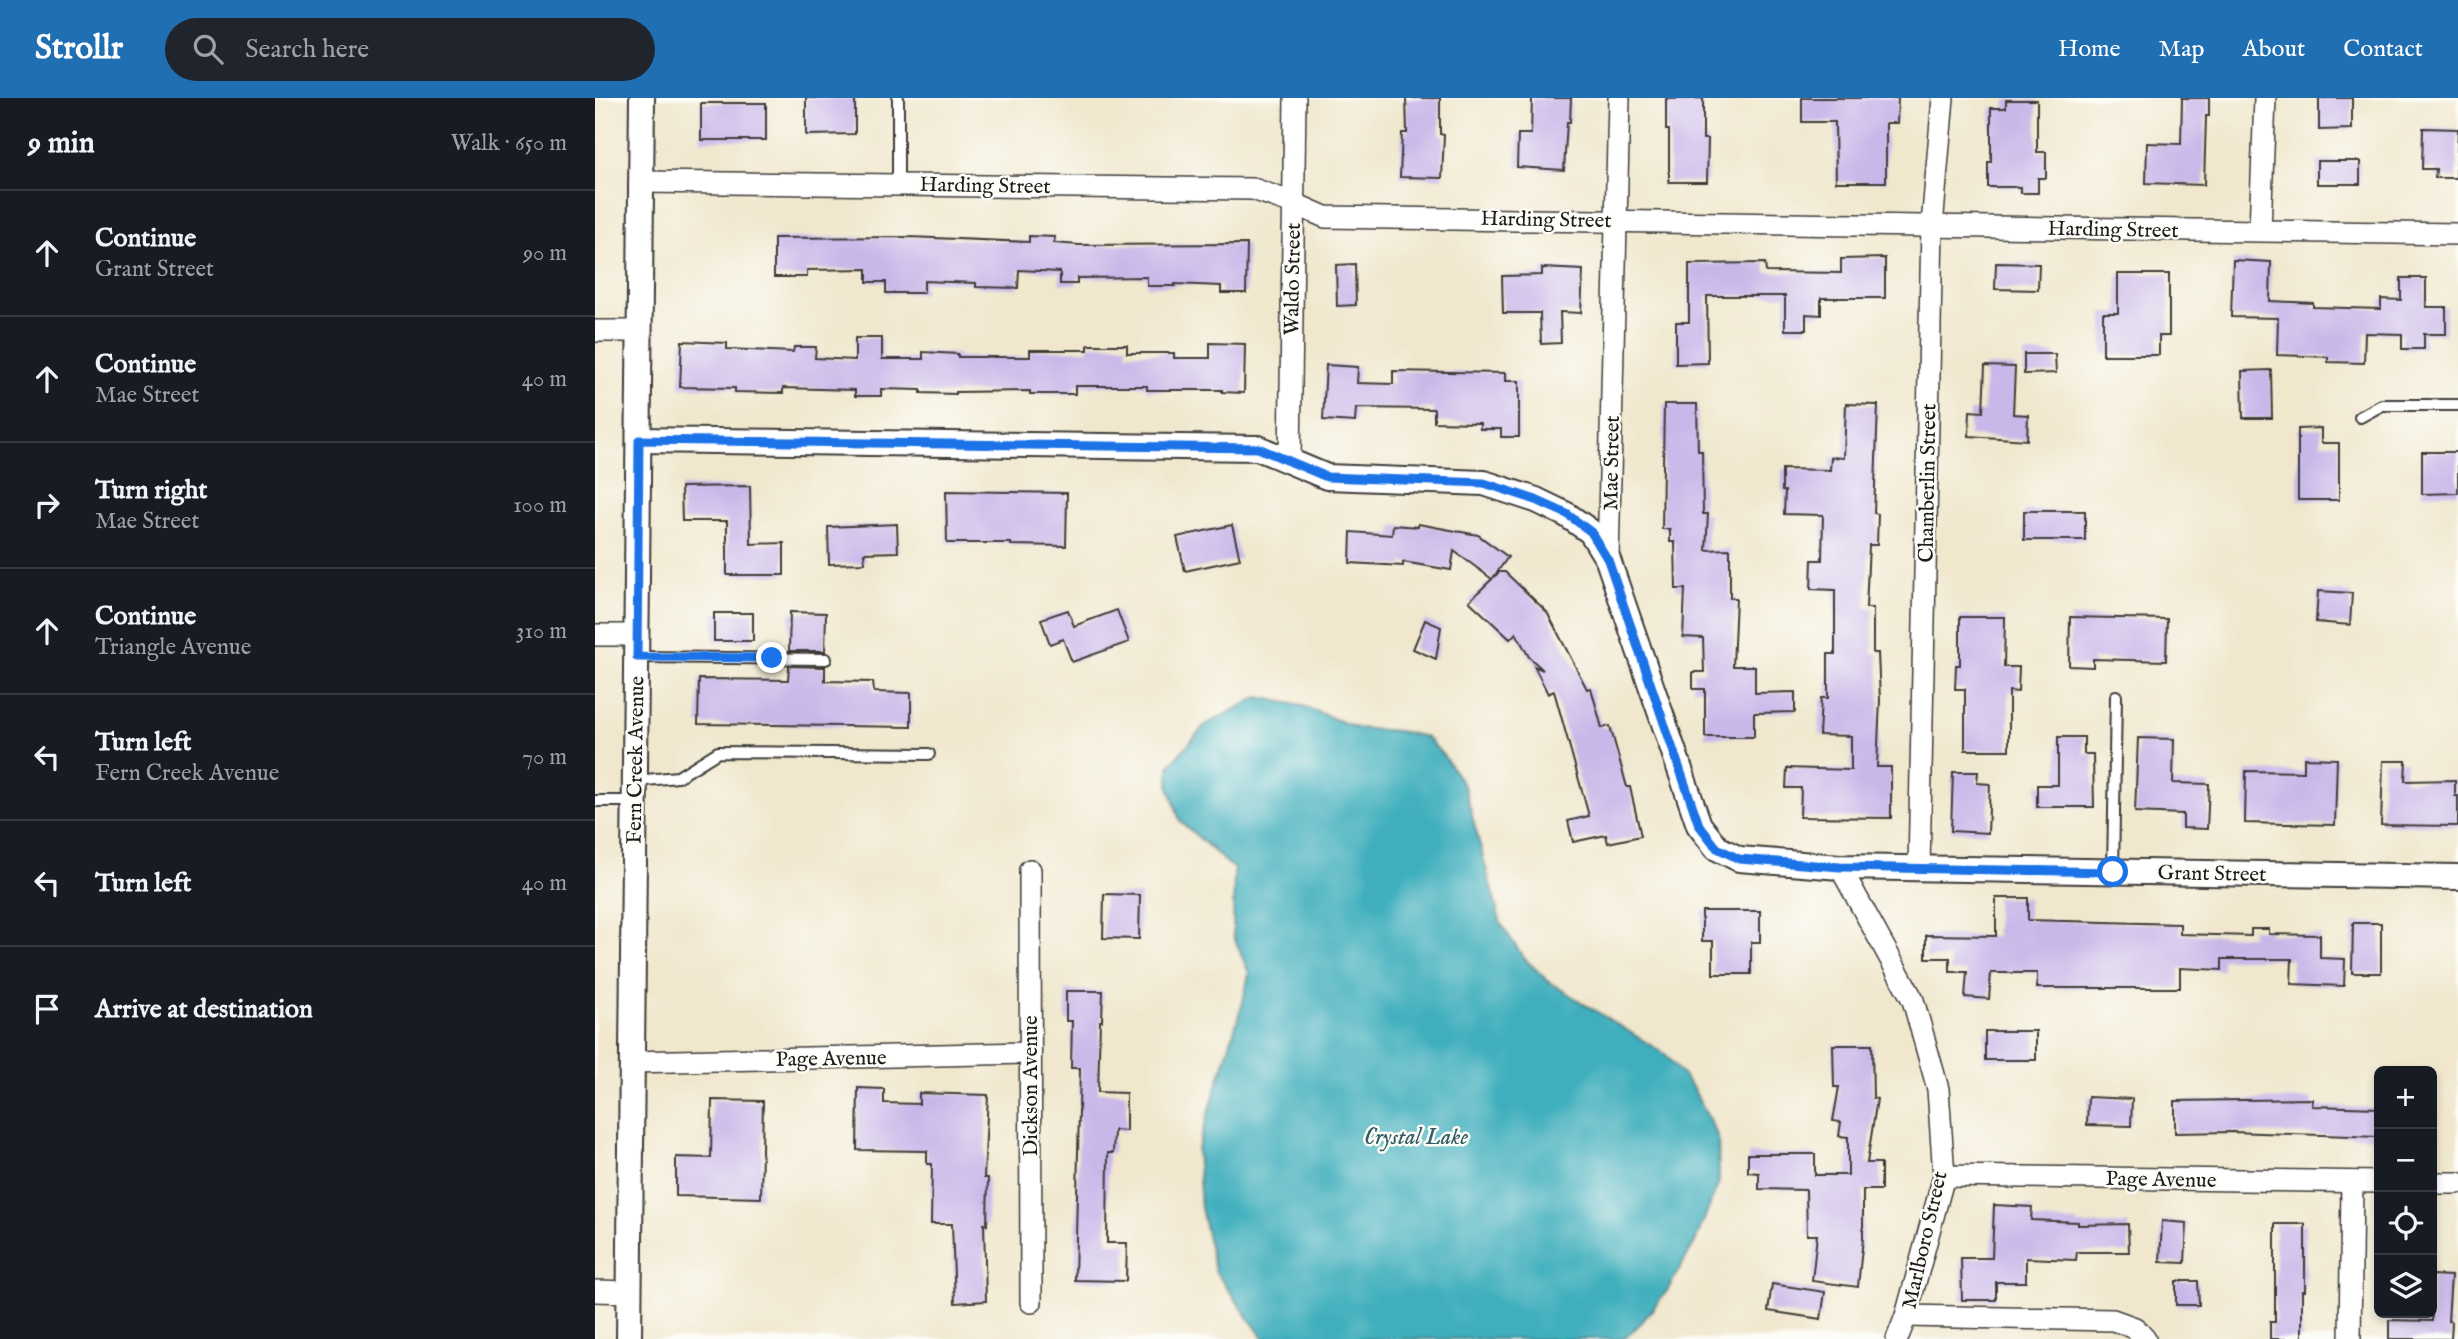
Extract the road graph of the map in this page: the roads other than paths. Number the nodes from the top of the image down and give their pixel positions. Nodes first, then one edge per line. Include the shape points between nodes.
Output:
1 (642, 98) edge
2 (898, 98) edge
3 (1294, 98) edge
4 (1619, 98) edge
5 (1943, 98) edge
6 (2265, 98) edge
7 (640, 182) junction
8 (898, 184) junction
9 (1293, 203) junction
10 (1617, 220) junction
11 (1932, 226) junction
12 (2260, 230) junction
13 (2458, 234) edge
14 (595, 331) edge
15 (639, 331) junction
16 (2458, 405) edge
17 (2360, 417) dead end
18 (639, 440) junction
19 (1290, 460) junction
20 (1608, 560) junction
21 (595, 635) edge
22 (637, 646) junction
23 (826, 659) dead end
24 (2116, 696) dead end
25 (929, 754) dead end
26 (634, 791) junction
27 (595, 801) edge
28 (1840, 867) junction
29 (1919, 869) junction
30 (1030, 870) dead end
31 (2113, 872) junction
32 (2458, 877) edge
33 (1030, 1053) junction
34 (631, 1062) junction
35 (1944, 1176) junction
36 (2352, 1182) junction
37 (2374, 1182) edge
38 (2437, 1183) edge
39 (2458, 1183) edge
40 (595, 1291) edge
41 (629, 1292) junction
42 (1031, 1302) dead end
43 (1906, 1316) junction
44 (629, 1339) edge
45 (1897, 1339) edge
46 (2145, 1339) edge
47 (2350, 1339) edge

1 - 7 street, Fern Creek Avenue
2 - 8 lane
3 - 9 street, Waldo Street
4 - 10 street, Mae Street
5 - 11 street, Chamberlin Street
6 - 12 street
7 - 8 street, Harding Street
7 - 15 street, Fern Creek Avenue
8 - 9 street, Harding Street via 1252,189
9 - 10 street, Harding Street via 1325,217
9 - 19 street, Waldo Street
10 - 11 street, Harding Street
10 - 20 street, Mae Street
11 - 12 street, Harding Street
11 - 29 street, Chamberlin Street
12 - 13 street, Harding Street
14 - 15 street
15 - 18 street, Fern Creek Avenue
16 - 17 lane via 2382,405
18 - 19 street via 1258,448
18 - 22 street, Fern Creek Avenue
19 - 20 street via 1327,477 1484,483 1567,514 1591,532
20 - 28 street, Mae Street via 1699,825 1717,848 1739,859
21 - 22 street
22 - 23 lane
22 - 26 street, Fern Creek Avenue
24 - 31 lane
25 - 26 lane via 718,752 678,777
26 - 27 lane
26 - 34 street, Fern Creek Avenue
28 - 29 street, Grant Street
28 - 35 street, Marlboro Street via 1913,1000 1938,1089
29 - 31 street, Grant Street
30 - 33 street, Dickson Avenue
31 - 32 street, Grant Street
33 - 34 street, Page Avenue
33 - 42 street, Dickson Avenue
34 - 41 street, Fern Creek Avenue
35 - 36 street, Page Avenue
35 - 43 street, Marlboro Street
36 - 37 street, Page Avenue
36 - 47 street
38 - 39 street
40 - 41 street
41 - 44 street, Fern Creek Avenue
43 - 45 street, Marlboro Street
43 - 46 street via 2113,1320 2135,1328

